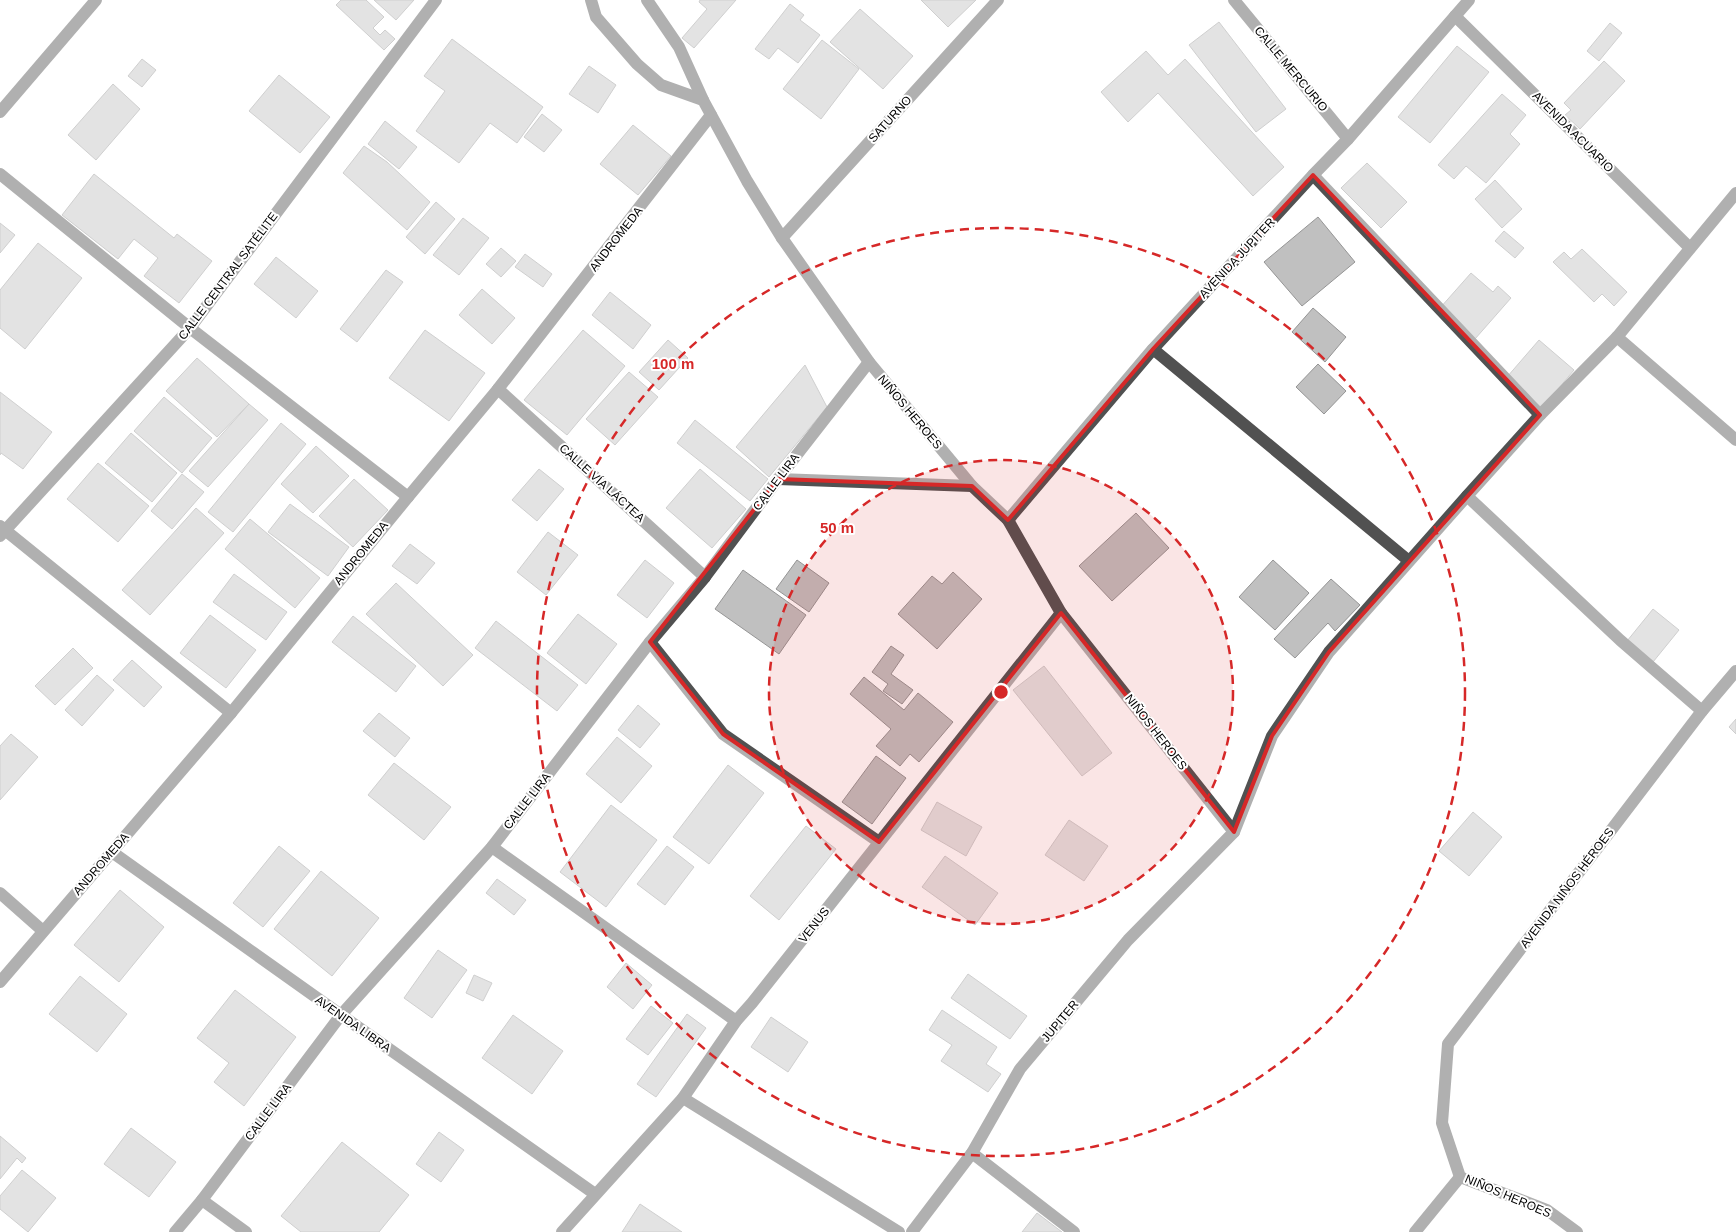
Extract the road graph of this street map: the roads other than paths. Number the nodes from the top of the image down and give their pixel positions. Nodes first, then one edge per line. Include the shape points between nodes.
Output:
1 (96, 0) edge
2 (436, 0) edge
3 (590, 0) edge
4 (647, 0) edge
5 (998, 0) edge
6 (1234, 0) edge
7 (1469, 0) edge
8 (1456, 16) junction
9 (703, 100) junction
10 (0, 112) edge
11 (711, 115) junction
12 (1348, 139) junction
13 (0, 174) edge
14 (1313, 175) junction
15 (1736, 193) edge
16 (782, 238) junction
17 (1690, 248) junction
18 (190, 328) junction
19 (1616, 338) junction
20 (1153, 349) junction
21 (869, 362) junction
22 (498, 389) junction
23 (1540, 415) junction
24 (1736, 440) edge
25 (778, 479) junction
26 (972, 486) junction
27 (1467, 496) junction
28 (408, 497) junction
29 (1008, 520) junction
30 (2, 531) edge
31 (1409, 561) junction
32 (705, 577) junction
33 (1061, 613) junction
34 (650, 642) junction
35 (1736, 671) edge
36 (1702, 711) junction
37 (231, 713) junction
38 (1234, 832) junction
39 (879, 842) junction
40 (492, 846) junction
41 (112, 852) junction
42 (0, 893) edge
43 (43, 931) junction
44 (0, 982) edge
45 (341, 1015) junction
46 (736, 1021) junction
47 (683, 1098) junction
48 (1442, 1123) joint
49 (972, 1153) junction
50 (1460, 1176) junction
51 (595, 1194) junction
52 (202, 1200) junction
53 (175, 1232) edge
54 (246, 1232) edge
55 (562, 1232) edge
56 (899, 1232) edge
57 (912, 1232) edge
58 (1074, 1232) edge
59 (1415, 1232) edge
60 (1577, 1232) edge

1 - 10 street
2 - 18 street, CALLE CENTRAL SATÉLITE
3 - 9 street via 596,17 660,85
4 - 9 street, NIÑOS HEROES via 680,47
5 - 16 street, SATURNO
6 - 12 street, CALLE MERCURIO
7 - 8 street, AVENIDA JÚPITER
8 - 12 street, AVENIDA JÚPITER
8 - 17 street, AVENIDA ACUARIO
9 - 11 street, NIÑOS HEROES
11 - 16 street, NIÑOS HEROES
11 - 22 street, ANDROMEDA
12 - 14 street, AVENIDA JÚPITER
13 - 18 street
14 - 20 street, AVENIDA JÚPITER
14 - 23 street
15 - 17 street
16 - 21 street, NIÑOS HEROES
17 - 19 street
18 - 28 street
18 - 30 street, CALLE CENTRAL SATÉLITE
19 - 23 street
19 - 24 street
20 - 29 street, AVENIDA JÚPITER
20 - 31 street
21 - 25 street, CALLE LIRA
21 - 26 street, NIÑOS HEROES
22 - 28 street, ANDROMEDA
22 - 32 street, CALLE VÍA LÁCTEA
23 - 27 street
25 - 26 street
25 - 32 street, CALLE LIRA
26 - 29 street, NIÑOS HEROES
27 - 31 street
27 - 36 street via 1620,640
28 - 37 street, ANDROMEDA
29 - 33 street, NIÑOS HEROES
30 - 37 street
31 - 38 street via 1329,652 1272,736
32 - 34 street, CALLE LIRA
33 - 38 street, NIÑOS HEROES
33 - 39 street, VENUS
34 - 39 street via 723,734
34 - 40 street, CALLE LIRA
35 - 36 street, AVENIDA NIÑOS HÉROES
36 - 48 street, AVENIDA NIÑOS HÉROES via 1448,1044
37 - 41 street, ANDROMEDA
38 - 49 street, JUPITER via 1128,940 1020,1069
39 - 46 street, VENUS
40 - 45 street, CALLE LIRA
40 - 46 street
41 - 43 street, ANDROMEDA
41 - 45 street, AVENIDA LIBRA
42 - 43 street
43 - 44 street, ANDROMEDA
45 - 51 street, AVENIDA LIBRA
45 - 52 street, CALLE LIRA
46 - 47 street, VENUS
47 - 51 street, VENUS
47 - 56 street
48 - 50 street, NIÑOS HEROES
49 - 57 street, JUPITER
49 - 58 street
50 - 59 street
50 - 60 street, NIÑOS HEROES via 1547,1210
51 - 55 street, VENUS
52 - 53 street, CALLE LIRA
52 - 54 street

